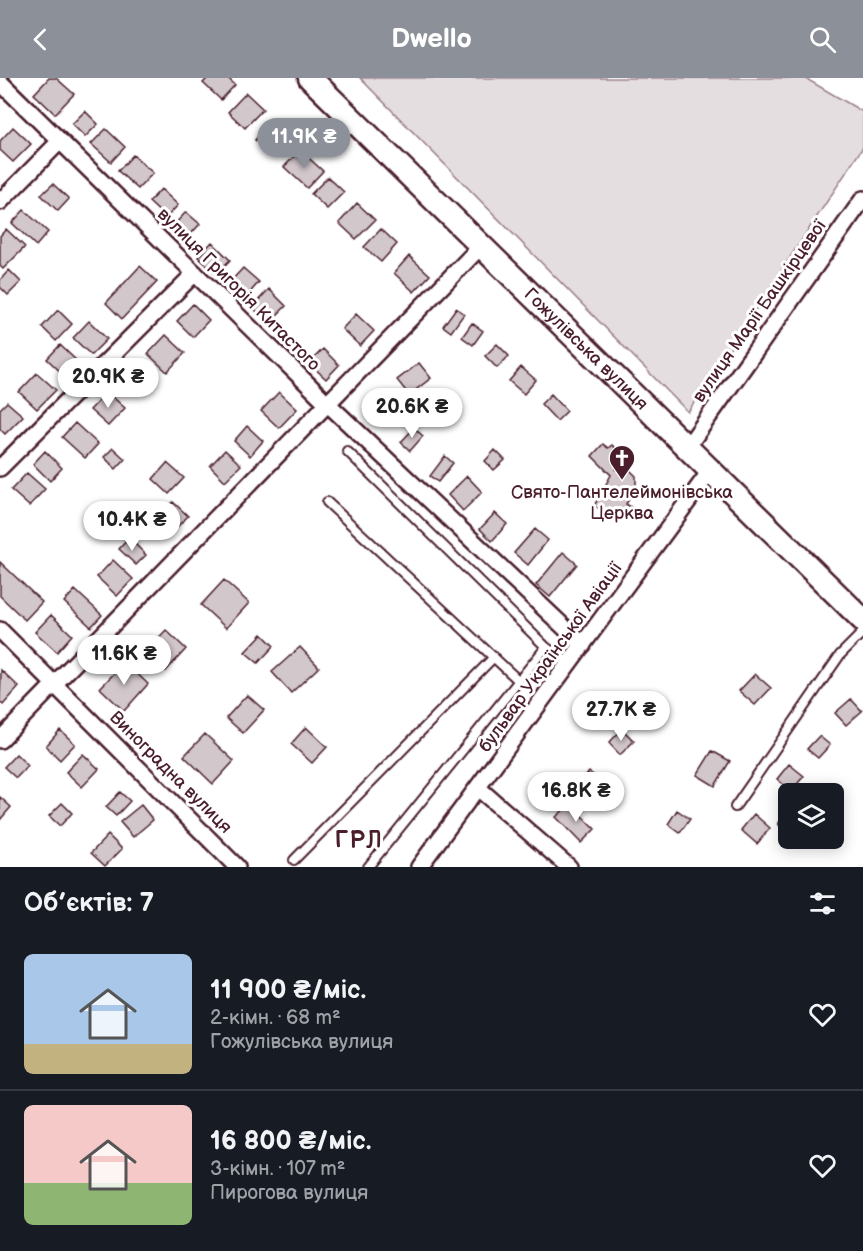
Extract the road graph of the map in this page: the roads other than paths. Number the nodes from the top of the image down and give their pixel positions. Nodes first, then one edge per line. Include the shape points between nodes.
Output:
1 (310, 78) edge
2 (0, 82) edge
3 (60, 141) junction
4 (863, 199) edge
5 (0, 202) edge
6 (481, 246) junction
7 (195, 273) junction
8 (328, 404) junction
9 (688, 446) junction
10 (347, 452) dead end
11 (0, 468) edge
12 (711, 470) junction
13 (327, 502) dead end
14 (863, 620) edge
15 (0, 630) edge
16 (863, 632) edge
17 (583, 645) junction
18 (546, 647) junction
19 (494, 657) junction
20 (569, 664) junction
21 (518, 680) junction
22 (57, 684) junction
23 (0, 740) edge
24 (478, 788) junction
25 (735, 807) dead end
26 (294, 860) dead end
27 (237, 867) edge
28 (368, 867) edge
29 (419, 867) edge
30 (569, 867) edge

1 - 6 street, Гожулівська вулиця
2 - 3 street, вулиця Григорія Китастого
3 - 5 street
3 - 7 street, вулиця Григорія Китастого
4 - 9 street, вулиця Марії Башкірцевої
6 - 8 street
6 - 9 street, Гожулівська вулиця
7 - 8 street, вулиця Григорія Китастого
7 - 11 street
8 - 17 street, вулиця Григорія Китастого
8 - 22 street
9 - 12 street, Гожулівська вулиця
10 - 18 lane
12 - 14 street, Гожулівська вулиця
12 - 17 street, бульвар Української Авіації
13 - 19 lane
15 - 22 street, Виноградна вулиця
16 - 25 lane via 840,655
17 - 20 street, бульвар Української Авіації
18 - 20 lane
18 - 21 lane
19 - 21 lane
19 - 26 lane
20 - 24 street, бульвар Української Авіації
21 - 28 lane
22 - 23 street
22 - 27 street, Виноградна вулиця
24 - 29 street, бульвар Української Авіації
24 - 30 street

